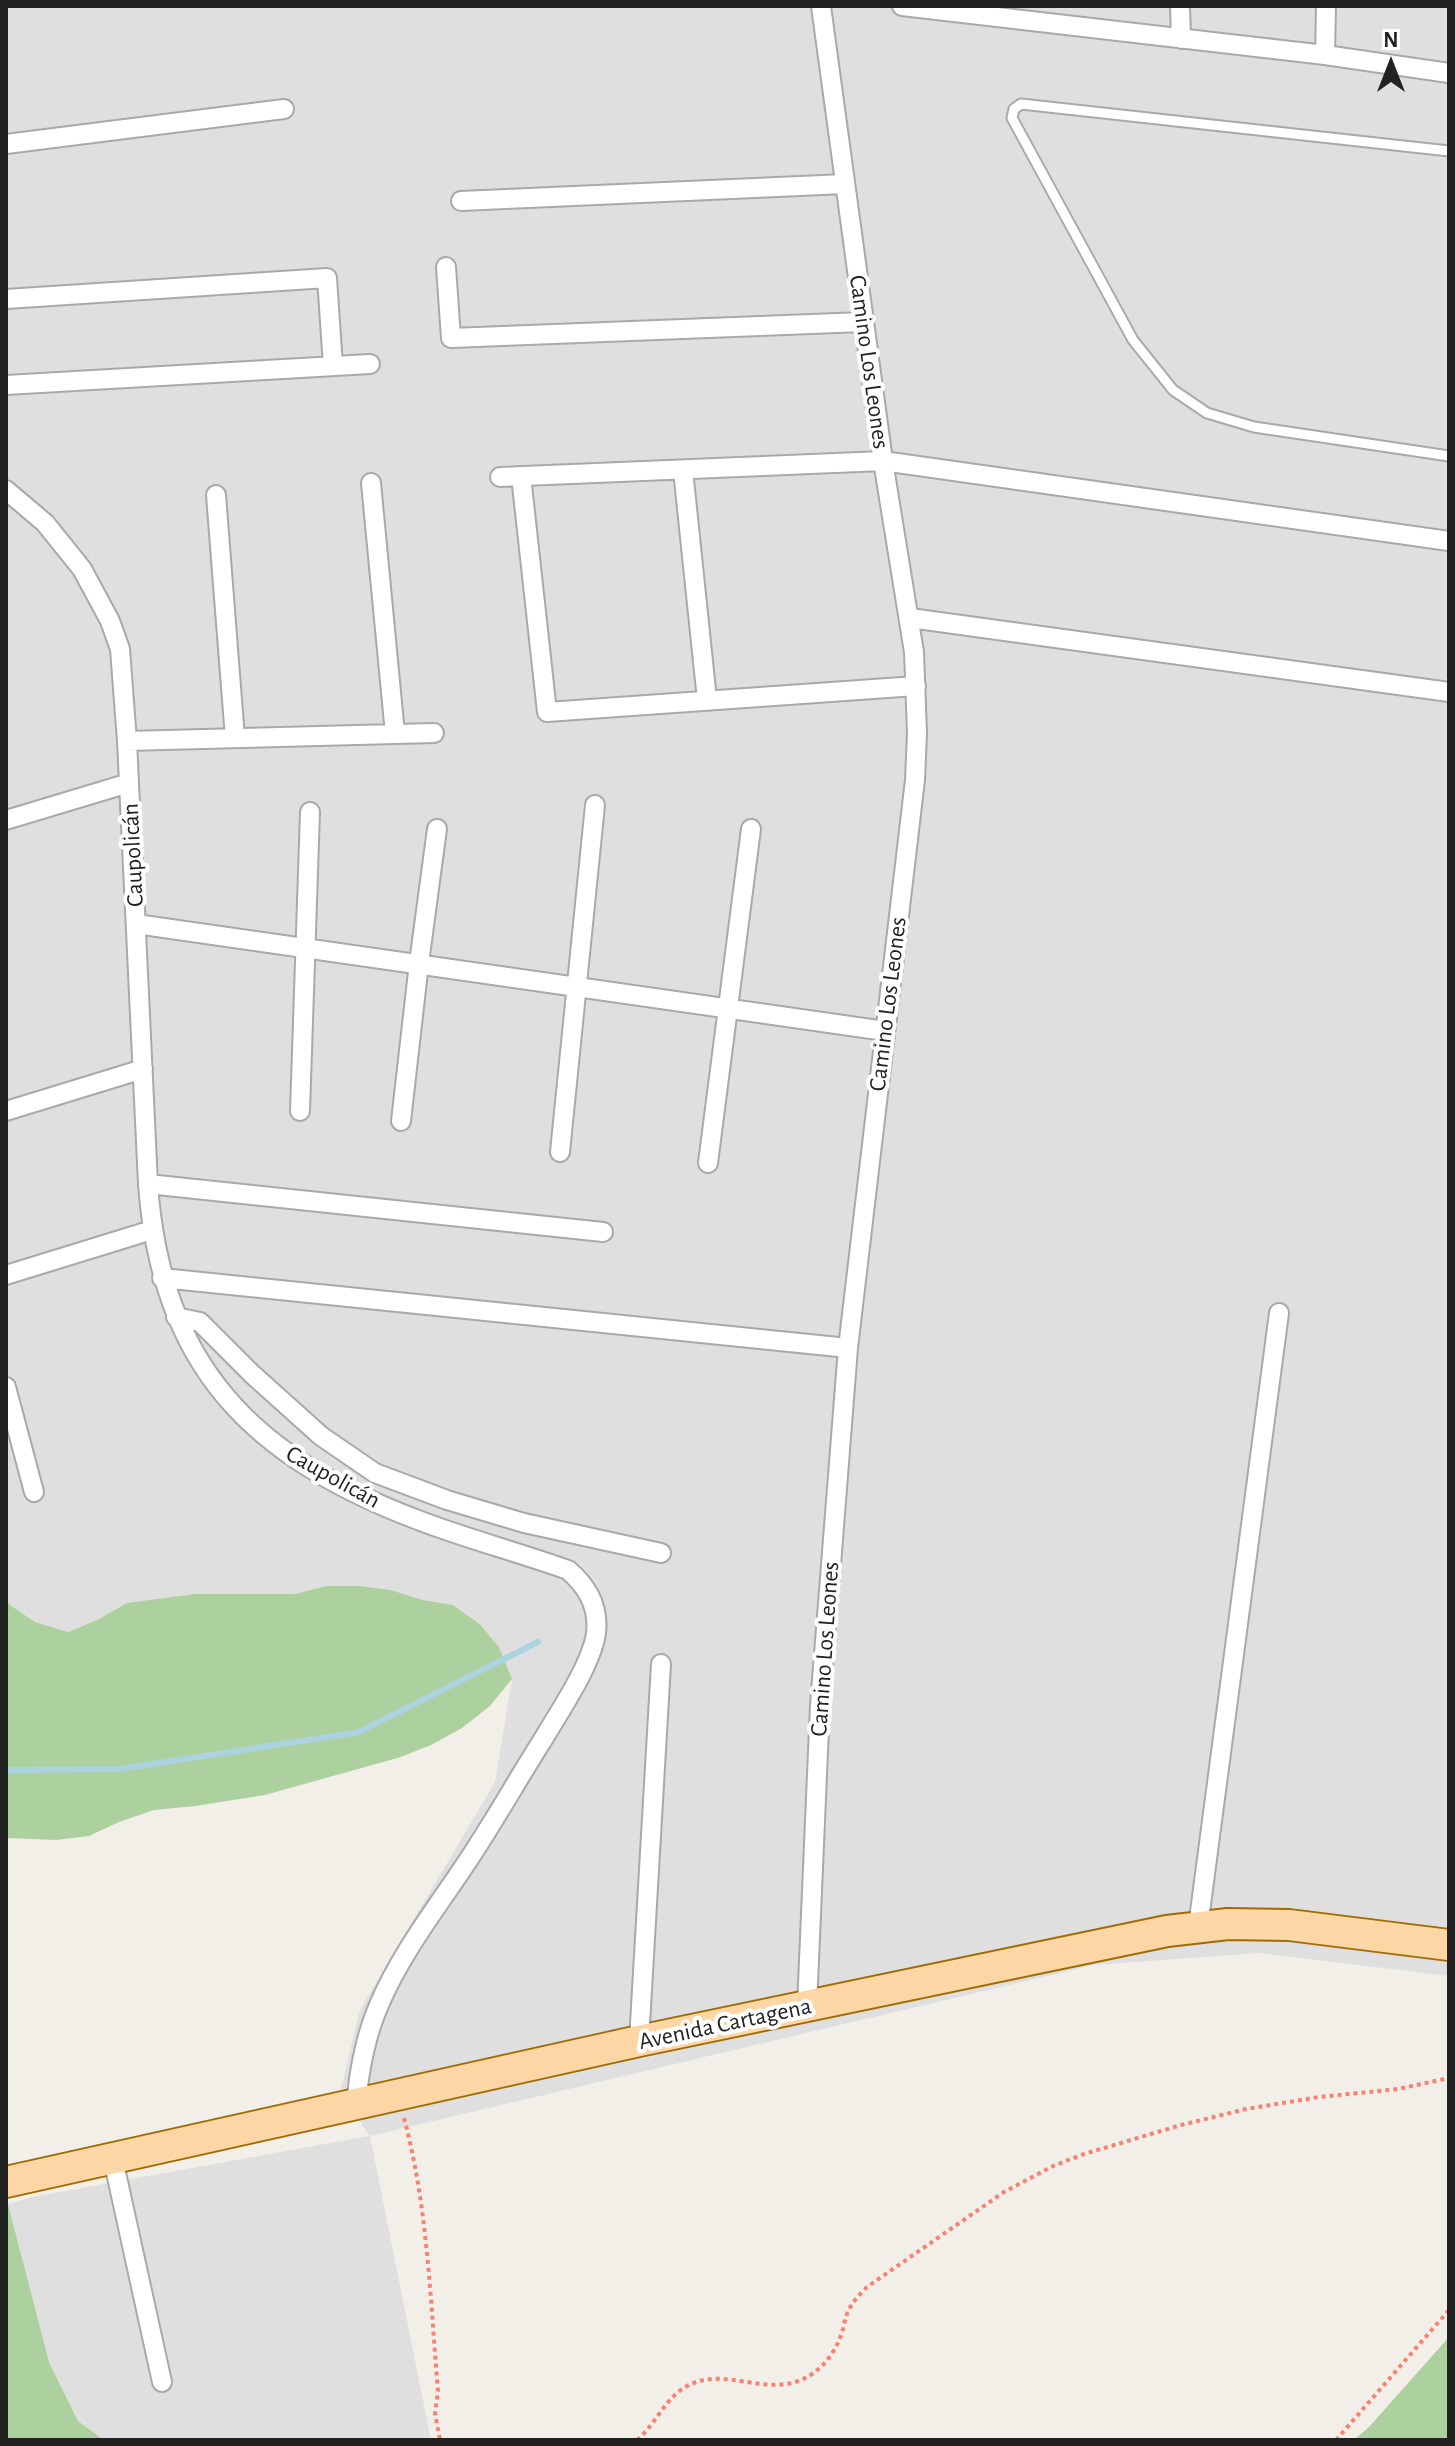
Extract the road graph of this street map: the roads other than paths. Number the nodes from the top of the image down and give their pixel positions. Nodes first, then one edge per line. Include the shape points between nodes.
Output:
1 (821, 6) edge
2 (902, 6) edge
3 (1180, 6) edge
4 (1326, 6) edge
5 (1181, 39) junction
6 (1325, 55) junction
7 (1449, 73) edge
8 (284, 109) dead end
9 (6, 144) edge
10 (1449, 151) edge
11 (845, 184) junction
12 (461, 201) dead end
13 (446, 267) dead end
14 (6, 299) edge
15 (863, 322) junction
16 (370, 364) dead end
17 (333, 366) junction
18 (6, 385) edge
19 (1449, 456) edge
20 (883, 461) junction
21 (683, 470) junction
22 (521, 476) junction
23 (500, 477) dead end
24 (371, 483) dead end
25 (6, 490) edge
26 (216, 495) dead end
27 (1449, 541) edge
28 (910, 618) junction
29 (916, 686) junction
30 (1449, 692) edge
31 (707, 700) junction
32 (434, 733) dead end
33 (395, 734) junction
34 (235, 738) junction
35 (127, 741) junction
36 (129, 783) junction
37 (595, 805) dead end
38 (310, 812) dead end
39 (6, 820) edge
40 (437, 829) dead end
41 (751, 829) dead end
42 (136, 924) junction
43 (307, 947) junction
44 (419, 963) junction
45 (577, 986) junction
46 (728, 1008) junction
47 (885, 1031) junction
48 (143, 1069) junction
49 (6, 1111) edge
50 (300, 1111) dead end
51 (401, 1121) dead end
52 (560, 1152) dead end
53 (708, 1163) dead end
54 (148, 1184) junction
55 (152, 1230) junction
56 (603, 1232) dead end
57 (6, 1275) edge
58 (162, 1278) junction
59 (1279, 1313) dead end
60 (176, 1317) junction
61 (848, 1348) junction
62 (6, 1387) edge
63 (34, 1492) dead end
64 (661, 1553) dead end
65 (661, 1664) dead end
66 (1198, 1927) junction
67 (1449, 1945) edge
68 (807, 2007) junction
69 (639, 2041) junction
70 (356, 2105) junction
71 (113, 2159) junction
72 (6, 2182) edge
73 (162, 2382) dead end

1 - 11 street, Camino Los Leones
2 - 5 street
3 - 5 street
4 - 6 street
5 - 6 street
6 - 7 street
8 - 9 street
10 - 19 lane via 1021,104 1012,118 1133,340 1173,390 1207,413 1254,427
11 - 12 street
11 - 15 street, Camino Los Leones
13 - 15 street via 451,338
14 - 17 street via 327,278
15 - 20 street, Camino Los Leones
16 - 17 street
17 - 18 street
20 - 21 street
20 - 27 street
20 - 28 street, Camino Los Leones
21 - 22 street
21 - 31 street
22 - 23 street
22 - 31 street via 547,712
24 - 33 street
25 - 35 street, Caupolicán via 55,534 97,594 120,649
26 - 34 street
28 - 29 street, Camino Los Leones
28 - 30 street
29 - 31 street
29 - 47 street, Camino Los Leones via 915,780
32 - 33 street
33 - 34 street
34 - 35 street
35 - 36 street, Caupolicán
36 - 39 street
36 - 42 street, Caupolicán
37 - 45 street
38 - 43 street
40 - 44 street
41 - 46 street
42 - 43 street
42 - 48 street, Caupolicán
43 - 44 street
43 - 50 street
44 - 45 street
44 - 51 street
45 - 46 street
45 - 52 street
46 - 47 street
46 - 53 street
47 - 61 street, Camino Los Leones
48 - 49 street
48 - 54 street, Caupolicán
54 - 55 street, Caupolicán
54 - 56 street
55 - 57 street
55 - 58 street, Caupolicán
58 - 60 street, Caupolicán
58 - 61 street
59 - 66 street
60 - 64 street via 200,1322 321,1436 375,1473 524,1523
60 - 70 street, Caupolicán via 220,1390 302,1465 417,1520 568,1570 585,1586 595,1609 593,1647 561,1708 387,1986 363,2052
61 - 68 street, Camino Los Leones via 820,1705
62 - 63 street
65 - 69 street
66 - 67 main road, Avenida Cartagena via 1289,1925
66 - 68 main road, Avenida Cartagena
68 - 69 main road, Avenida Cartagena
69 - 70 main road, Avenida Cartagena
70 - 71 main road, Avenida Cartagena
71 - 72 main road, Avenida Cartagena
71 - 73 street

